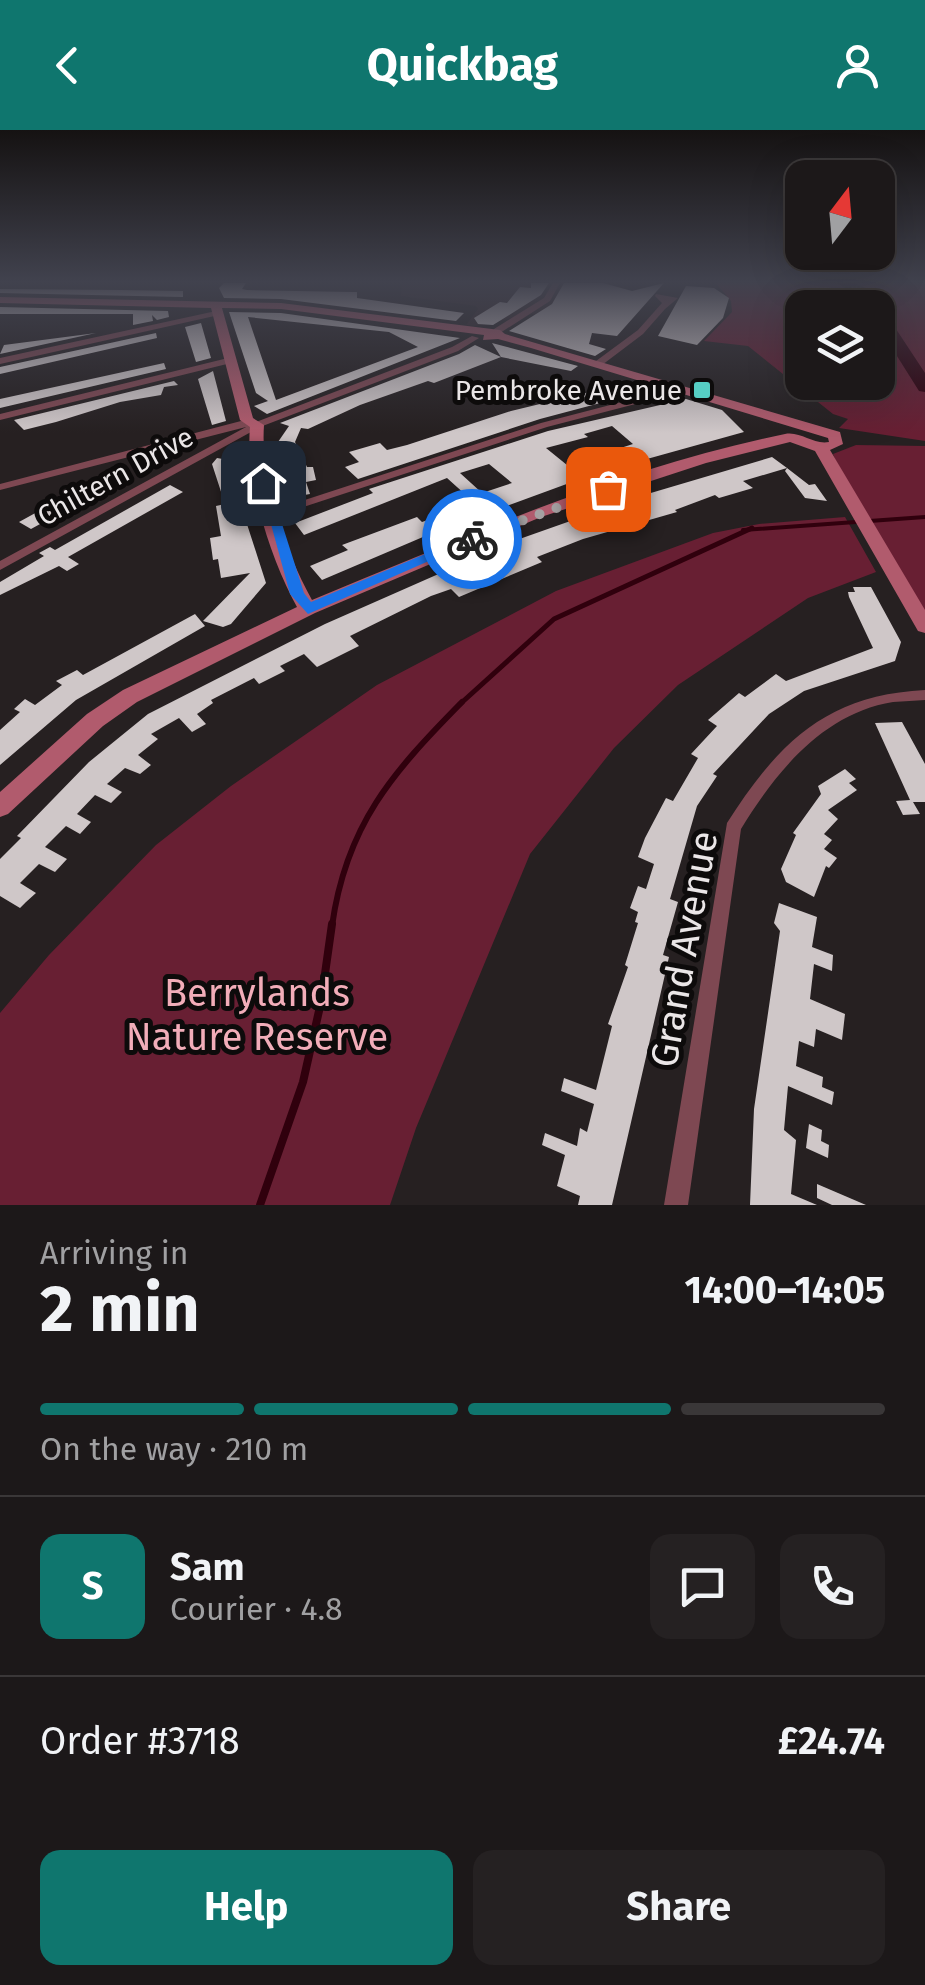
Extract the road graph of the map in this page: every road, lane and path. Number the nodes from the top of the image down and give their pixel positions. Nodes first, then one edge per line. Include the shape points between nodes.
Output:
1 (113, 333) edge
2 (222, 333) edge
3 (470, 333) edge
4 (494, 333) edge
5 (498, 333) edge
6 (637, 333) edge
7 (475, 334) junction
8 (0, 361) edge
9 (228, 361) junction
10 (599, 363) junction
11 (676, 387) junction
12 (0, 417) edge
13 (256, 425) junction
14 (792, 431) junction
15 (0, 488) edge
16 (272, 514) junction
17 (0, 566) edge
18 (308, 609) junction
19 (925, 626) edge
20 (925, 694) edge
21 (0, 807) edge
22 (676, 1205) edge

1 - 8 street
2 - 9 street
3 - 7 street
4 - 7 street
5 - 10 street
6 - 10 street
7 - 13 street, Chiltern Drive via 455,349
9 - 12 street
9 - 13 street via 247,420
10 - 11 street
11 - 14 street
11 - 16 street
13 - 15 street
13 - 16 street via 255,451
13 - 17 street, Chiltern Drive
14 - 18 street via 535,514
14 - 19 street via 821,448
16 - 18 street
18 - 21 street via 130,696
20 - 22 street, Grand Avenue via 865,702 788,750 733,828

